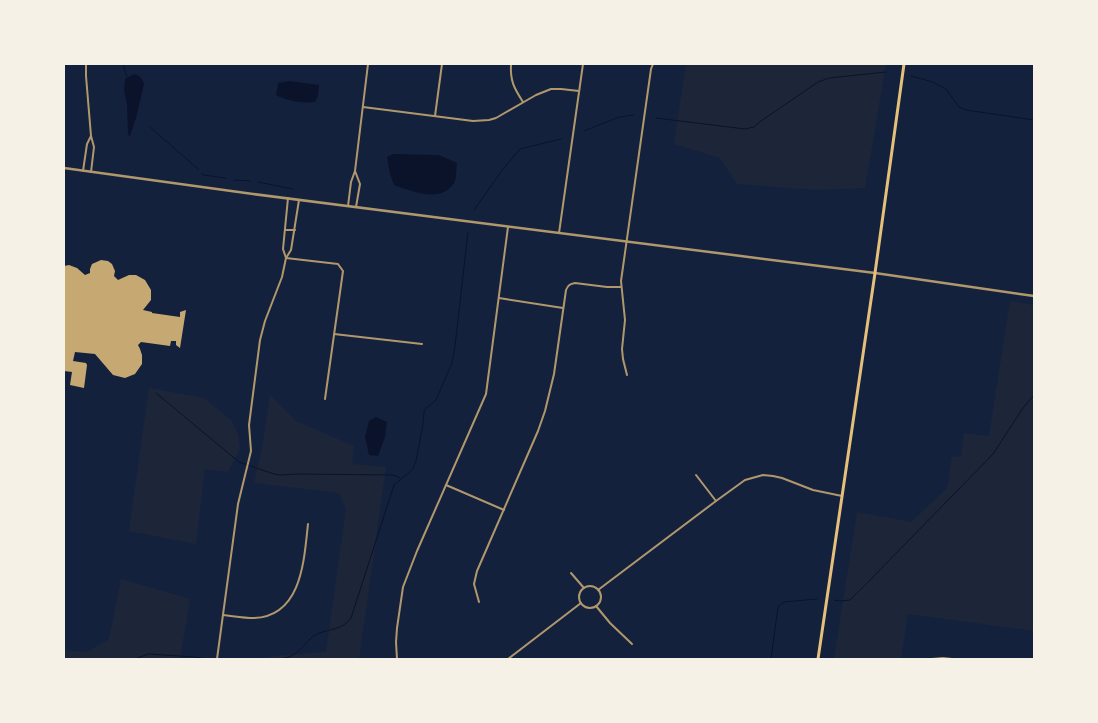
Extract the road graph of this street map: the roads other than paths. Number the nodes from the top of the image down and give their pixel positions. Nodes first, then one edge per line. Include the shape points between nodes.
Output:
1 (86, 64) edge
2 (368, 64) edge
3 (442, 64) edge
4 (511, 64) edge
5 (583, 64) edge
6 (653, 64) edge
7 (904, 64) edge
8 (579, 91) junction
9 (523, 102) junction
10 (363, 107) junction
11 (435, 116) junction
12 (91, 136) junction
13 (64, 168) edge
14 (83, 171) junction
15 (355, 171) junction
16 (91, 172) junction
17 (288, 198) junction
18 (299, 200) junction
19 (348, 206) junction
20 (356, 207) junction
21 (508, 227) junction
22 (284, 230) junction
23 (295, 230) junction
24 (559, 233) junction
25 (628, 242) junction
26 (286, 258) junction
27 (875, 273) junction
28 (621, 286) junction
29 (1034, 296) edge
30 (498, 298) junction
31 (564, 308) junction
32 (334, 334) junction
33 (422, 344) dead end
34 (627, 375) dead end
35 (325, 399) dead end
36 (696, 475) dead end
37 (446, 485) junction
38 (842, 496) junction
39 (716, 500) junction
40 (504, 510) junction
41 (308, 524) dead end
42 (571, 573) dead end
43 (584, 588) junction
44 (598, 590) junction
45 (479, 602) dead end
46 (581, 603) junction
47 (596, 606) junction
48 (223, 615) junction
49 (632, 644) dead end
50 (217, 659) edge
51 (397, 659) edge
52 (508, 659) edge
53 (818, 659) edge
54 (932, 659) edge
55 (952, 659) edge

1 - 12 street
2 - 10 street
3 - 11 street
4 - 9 street via 511,80
5 - 8 street
6 - 25 street
7 - 27 main road
8 - 9 street via 550,89
8 - 24 street
9 - 11 street via 489,120 473,122
10 - 11 street
10 - 15 street
12 - 14 street
12 - 16 street via 94,146
13 - 14 street
14 - 16 street
15 - 19 street
15 - 20 street via 360,184
16 - 17 street
17 - 18 street
17 - 22 street
18 - 19 street
18 - 23 street
19 - 20 street
20 - 21 street
21 - 24 street
21 - 30 street
22 - 23 street
22 - 26 street
23 - 26 street
24 - 25 street
25 - 27 street
25 - 28 street
26 - 32 street via 338,264 343,272
26 - 48 street via 259,347 249,424 251,451 238,504
27 - 29 street
27 - 38 main road
28 - 31 street via 570,284
28 - 34 street via 625,320 622,349
30 - 31 street
30 - 37 street via 486,394
31 - 40 street via 545,411
32 - 33 street
32 - 35 street
36 - 39 street
37 - 40 street
37 - 51 street via 403,588 396,636
38 - 39 street via 763,475 745,480
38 - 53 main road
39 - 44 street
40 - 45 street via 475,578
41 - 48 street via 299,582 282,607 275,613 255,618
42 - 43 street
43 - 44 street
43 - 46 street via 579,596
44 - 47 street via 600,600
46 - 47 street via 588,607
46 - 52 street
47 - 49 street
48 - 50 street
54 - 55 street

